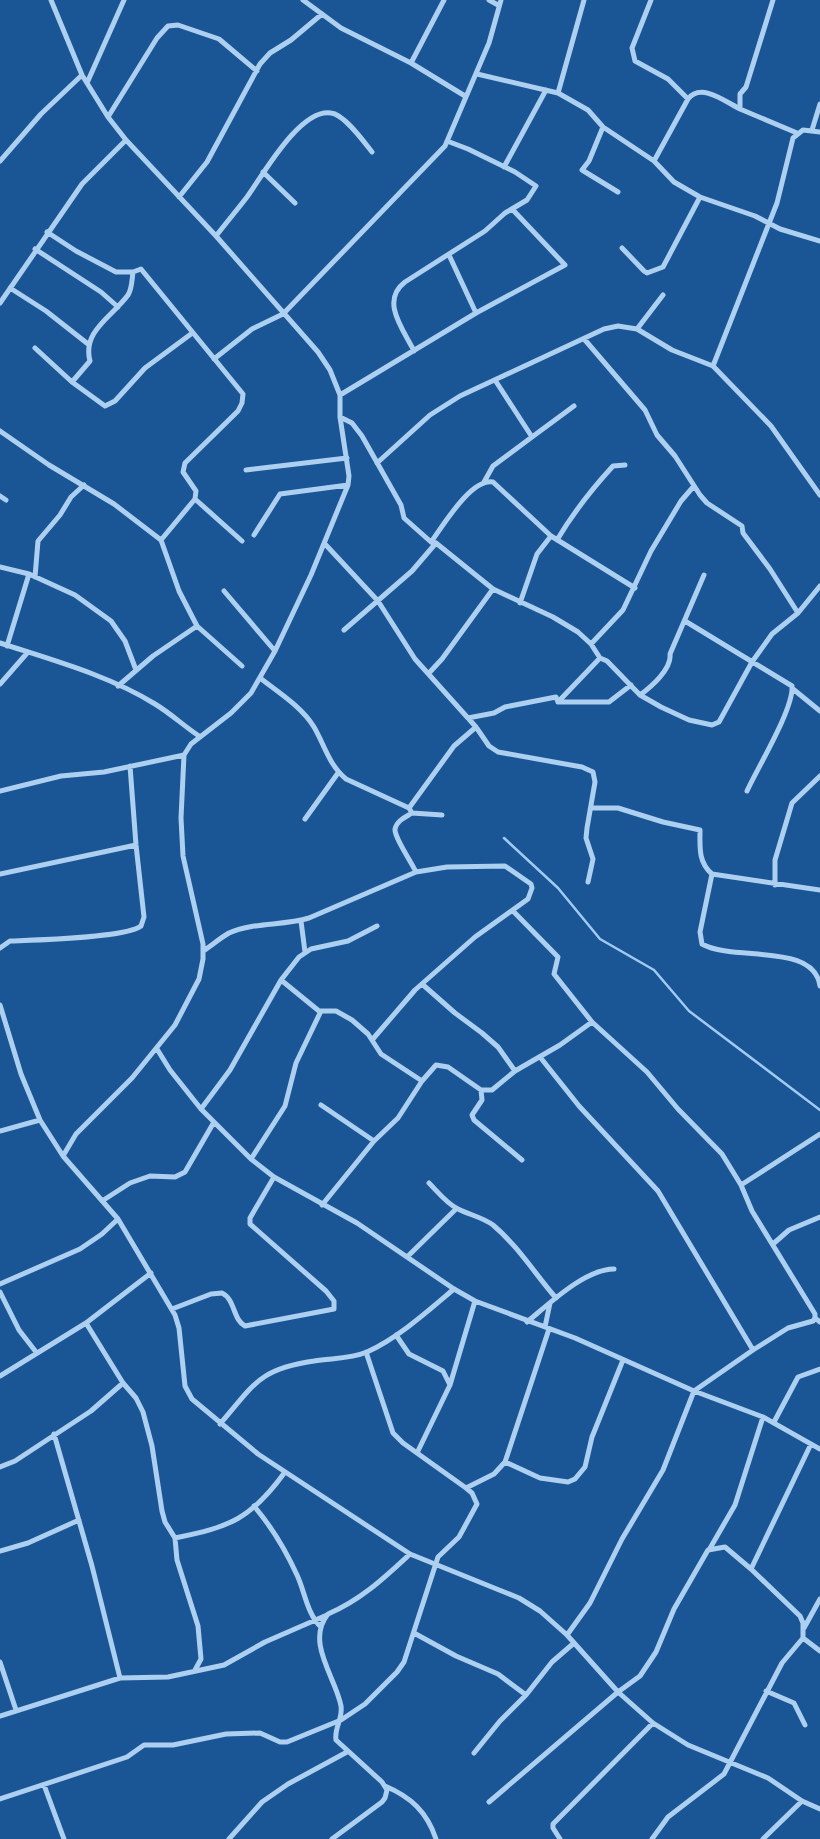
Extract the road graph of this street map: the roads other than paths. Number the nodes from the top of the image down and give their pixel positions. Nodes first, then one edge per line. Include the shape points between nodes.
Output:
1 (51, 0) edge
2 (124, 0) edge
3 (304, 0) edge
4 (444, 0) edge
5 (489, 0) edge
6 (584, 0) edge
7 (651, 0) edge
8 (773, 0) edge
9 (499, 3) edge
10 (322, 14) junction
11 (411, 63) junction
12 (257, 71) junction
13 (477, 74) junction
14 (82, 75) junction
15 (87, 83) junction
16 (546, 90) junction
17 (558, 93) junction
18 (465, 96) junction
19 (688, 99) junction
20 (820, 104) edge
21 (740, 108) junction
22 (108, 117) junction
23 (603, 127) junction
24 (812, 130) junction
25 (820, 132) edge
26 (798, 133) junction
27 (126, 140) junction
28 (447, 141) junction
29 (372, 152) dead end
30 (0, 161) edge
31 (654, 161) junction
32 (504, 167) junction
33 (264, 172) junction
34 (618, 192) dead end
35 (178, 197) junction
36 (700, 197) junction
37 (295, 203) dead end
38 (512, 209) junction
39 (770, 224) junction
40 (48, 232) junction
41 (216, 236) junction
42 (820, 241) edge
43 (622, 248) dead end
44 (35, 249) junction
45 (449, 254) junction
46 (133, 272) junction
47 (10, 288) junction
48 (663, 295) dead end
49 (0, 303) edge
50 (118, 307) junction
51 (476, 313) junction
52 (283, 314) junction
53 (637, 329) junction
54 (191, 334) junction
55 (585, 340) junction
56 (88, 344) junction
57 (34, 348) dead end
58 (414, 351) junction
59 (214, 359) junction
60 (713, 366) junction
61 (495, 380) junction
62 (72, 382) junction
63 (340, 395) junction
64 (574, 406) dead end
65 (340, 417) junction
66 (0, 431) edge
67 (532, 438) junction
68 (347, 458) junction
69 (377, 463) junction
70 (625, 465) dead end
71 (246, 470) dead end
72 (484, 482) junction
73 (84, 485) junction
74 (348, 485) junction
75 (694, 486) junction
76 (819, 490) edge
77 (0, 496) edge
78 (195, 499) junction
79 (6, 500) dead end
80 (254, 535) dead end
81 (551, 536) junction
82 (161, 540) junction
83 (557, 540) junction
84 (242, 541) dead end
85 (434, 543) junction
86 (325, 544) junction
87 (0, 567) edge
88 (29, 574) junction
89 (704, 575) dead end
90 (35, 577) junction
91 (820, 586) edge
92 (635, 588) junction
93 (493, 590) junction
94 (224, 591) dead end
95 (378, 601) junction
96 (520, 603) junction
97 (798, 612) junction
98 (685, 620) junction
99 (197, 626) junction
100 (344, 630) dead end
101 (0, 644) edge
102 (591, 644) junction
103 (7, 646) junction
104 (28, 652) junction
105 (275, 652) junction
106 (600, 658) junction
107 (752, 662) junction
108 (242, 666) dead end
109 (136, 670) junction
110 (429, 673) junction
111 (260, 678) junction
112 (0, 684) edge
113 (631, 684) junction
114 (118, 686) junction
115 (793, 689) junction
116 (640, 695) junction
117 (558, 702) junction
118 (820, 711) edge
119 (468, 718) junction
120 (476, 727) junction
121 (199, 736) junction
122 (184, 755) junction
123 (130, 766) junction
124 (338, 772) junction
125 (820, 776) edge
126 (0, 791) edge
127 (747, 791) dead end
128 (591, 808) junction
129 (410, 810) junction
130 (442, 815) dead end
131 (305, 820) dead end
132 (136, 845) junction
133 (416, 872) junction
134 (0, 874) edge
135 (712, 874) junction
136 (588, 882) dead end
137 (775, 884) junction
138 (820, 890) edge
139 (514, 911) junction
140 (301, 921) junction
141 (377, 926) dead end
142 (0, 948) edge
143 (203, 952) junction
144 (305, 952) junction
145 (281, 980) junction
146 (422, 984) junction
147 (820, 986) edge
148 (0, 1005) edge
149 (321, 1011) junction
150 (592, 1022) junction
151 (372, 1040) junction
152 (156, 1049) junction
153 (540, 1057) junction
154 (516, 1071) junction
155 (422, 1081) junction
156 (480, 1090) junction
157 (321, 1105) dead end
158 (201, 1109) junction
159 (40, 1120) junction
160 (214, 1122) junction
161 (0, 1131) edge
162 (820, 1134) edge
163 (374, 1141) junction
164 (63, 1156) junction
165 (251, 1159) junction
166 (522, 1160) dead end
167 (274, 1177) junction
168 (429, 1183) dead end
169 (741, 1185) junction
170 (102, 1201) junction
171 (322, 1205) junction
172 (456, 1209) junction
173 (820, 1217) edge
174 (118, 1219) junction
175 (773, 1244) junction
176 (407, 1258) junction
177 (614, 1269) dead end
178 (152, 1273) junction
179 (0, 1284) edge
180 (454, 1289) junction
181 (0, 1292) edge
182 (556, 1298) junction
183 (475, 1301) junction
184 (550, 1303) junction
185 (172, 1309) junction
186 (818, 1320) edge
187 (526, 1322) junction
188 (86, 1323) junction
189 (547, 1328) junction
190 (396, 1335) junction
191 (753, 1350) junction
192 (36, 1352) junction
193 (366, 1352) junction
194 (623, 1360) junction
195 (820, 1369) edge
196 (0, 1376) edge
197 (123, 1384) junction
198 (450, 1385) junction
199 (694, 1391) junction
200 (762, 1417) junction
201 (774, 1422) junction
202 (220, 1424) junction
203 (54, 1434) junction
204 (811, 1444) junction
205 (820, 1449) edge
206 (417, 1453) junction
207 (505, 1462) junction
208 (0, 1467) edge
209 (285, 1472) junction
210 (466, 1488) junction
211 (254, 1506) junction
212 (79, 1520) junction
213 (175, 1538) junction
214 (708, 1550) junction
215 (0, 1551) edge
216 (410, 1554) junction
217 (436, 1565) junction
218 (751, 1569) junction
219 (820, 1599) edge
220 (328, 1614) junction
221 (314, 1620) junction
222 (321, 1627) junction
223 (803, 1631) junction
224 (414, 1633) junction
225 (567, 1635) junction
226 (803, 1638) junction
227 (574, 1643) junction
228 (820, 1652) edge
229 (201, 1660) junction
230 (0, 1662) edge
231 (209, 1669) junction
232 (194, 1670) junction
233 (120, 1678) junction
234 (766, 1691) junction
235 (618, 1692) junction
236 (526, 1695) junction
237 (16, 1710) junction
238 (0, 1716) edge
239 (342, 1720) junction
240 (653, 1723) junction
241 (805, 1724) dead end
242 (346, 1752) junction
243 (474, 1753) dead end
244 (732, 1761) junction
245 (44, 1785) junction
246 (385, 1786) junction
247 (0, 1799) edge
248 (802, 1801) junction
249 (489, 1802) dead end
250 (820, 1809) edge
251 (64, 1839) edge
252 (229, 1839) edge
253 (332, 1839) edge
254 (436, 1839) edge
255 (560, 1839) edge
256 (652, 1839) edge
257 (763, 1839) edge

1 - 14 street
2 - 15 street
3 - 10 street
4 - 11 street
5 - 9 street
6 - 17 street
7 - 19 street via 632,48 635,61 668,79
8 - 21 street via 746,87 740,94
9 - 13 street
10 - 11 street via 362,40
10 - 12 street via 270,53
11 - 18 street
12 - 22 street via 219,39 178,25 168,26 157,38
12 - 35 street via 207,162
13 - 16 street
13 - 18 street
14 - 15 street
14 - 30 street via 41,114
15 - 22 street
16 - 17 street
16 - 32 street
17 - 23 street via 588,110
18 - 28 street
19 - 21 street via 701,92
19 - 31 street
20 - 24 street
21 - 26 street
22 - 27 street
23 - 31 street
23 - 34 street via 582,170
24 - 25 street
24 - 26 street
26 - 39 street via 793,138
27 - 35 street
27 - 40 street via 82,184
28 - 32 street
28 - 52 street via 446,146
29 - 33 street via 342,118 326,113 304,124
31 - 36 street via 674,182
32 - 38 street via 536,186 527,200
33 - 37 street
33 - 41 street
35 - 41 street
36 - 39 street
36 - 43 street via 663,268 647,273
38 - 45 street
38 - 51 street via 565,265
39 - 42 street
39 - 60 street
40 - 44 street
40 - 46 street via 116,272
41 - 52 street
44 - 47 street
44 - 50 street via 101,292
45 - 51 street
45 - 58 street via 394,292 392,303
46 - 50 street via 129,294
46 - 54 street via 141,270
47 - 49 street
47 - 56 street
48 - 53 street
50 - 56 street
51 - 58 street
52 - 59 street via 252,329
52 - 63 street via 318,352
53 - 55 street via 618,326 604,329
53 - 60 street via 672,350
54 - 59 street
54 - 62 street via 145,368 110,404 102,405
55 - 61 street
55 - 75 street via 645,410 656,435
56 - 62 street via 90,361
57 - 62 street
58 - 63 street
59 - 78 street via 243,398 238,412 185,463 184,472 196,491
60 - 76 street via 771,426
61 - 67 street
61 - 69 street via 460,396 430,415
63 - 65 street
64 - 67 street
65 - 68 street
65 - 69 street via 352,423
66 - 73 street
67 - 72 street via 493,466
68 - 71 street
68 - 74 street
69 - 85 street via 401,505 404,518
70 - 83 street via 613,466 591,490
72 - 81 street via 499,486
72 - 85 street via 473,489
73 - 82 street
73 - 90 street via 38,541
74 - 80 street via 280,494
74 - 86 street
75 - 92 street via 681,501 651,551
75 - 97 street via 707,503 742,526 743,533
77 - 79 street
78 - 82 street
78 - 84 street
81 - 83 street
81 - 96 street via 537,554
82 - 99 street via 179,591
83 - 92 street
85 - 93 street
85 - 95 street via 412,571
86 - 95 street
86 - 105 street
87 - 88 street
88 - 90 street
88 - 103 street
89 - 98 street
90 - 109 street via 75,595 111,621
91 - 97 street
92 - 102 street via 623,610
93 - 96 street
93 - 110 street
94 - 105 street
95 - 100 street
95 - 110 street via 415,659
96 - 102 street via 565,623
97 - 107 street via 772,634
98 - 107 street
98 - 116 street via 668,664 652,686
99 - 108 street
99 - 109 street
101 - 103 street
102 - 106 street
103 - 104 street
104 - 112 street
104 - 114 street
105 - 111 street
106 - 113 street
106 - 117 street
107 - 115 street
107 - 116 street via 724,717 716,724 689,720
109 - 114 street
110 - 119 street
111 - 121 street via 243,702
111 - 124 street via 314,726
113 - 116 street
113 - 117 street via 610,702
114 - 121 street via 155,704
115 - 118 street
115 - 127 street via 786,713
117 - 119 street via 556,697
119 - 120 street
120 - 128 street via 489,746 498,752 590,769 595,778
120 - 129 street via 454,746
121 - 122 street
122 - 123 street
122 - 143 street via 183,856
123 - 126 street via 61,776
123 - 132 street
124 - 129 street
124 - 131 street
125 - 137 street via 792,803 775,860
128 - 135 street via 618,808 700,830 700,858
128 - 136 street via 586,838 593,859
129 - 130 street
129 - 133 street via 400,820 395,832
132 - 134 street
132 - 142 street via 144,917 137,929 10,941
133 - 139 street via 447,867 505,866 526,879 532,888 528,898
133 - 140 street
135 - 137 street
135 - 147 street via 700,932 702,944 737,953 802,962 814,969
137 - 138 street
139 - 146 street via 475,937
139 - 150 street via 558,957 554,974
140 - 143 street via 229,933
140 - 144 street
141 - 144 street via 348,941
143 - 152 street via 199,979 175,1025
144 - 145 street
145 - 149 street
145 - 158 street via 230,1070
146 - 151 street
146 - 154 street via 482,1033
148 - 159 street via 21,1074
149 - 151 street via 339,1012
149 - 165 street via 296,1063 285,1106
150 - 153 street
150 - 169 street via 647,1072 713,1144
151 - 155 street via 381,1054
152 - 158 street
152 - 164 street via 76,1134
153 - 154 street
153 - 191 street via 579,1106 658,1190
154 - 156 street via 492,1090
155 - 156 street via 436,1065 441,1064
155 - 163 street via 398,1118
156 - 166 street via 482,1100 472,1114 474,1120
157 - 163 street
158 - 160 street
159 - 161 street
159 - 164 street
160 - 165 street
160 - 170 street via 185,1172 175,1177 150,1176 130,1183
162 - 169 street
163 - 171 street
164 - 170 street
165 - 167 street
167 - 171 street
167 - 185 street via 250,1218 250,1224 326,1291 334,1301 334,1309 245,1326 239,1322 228,1297 222,1293
168 - 172 street
169 - 175 street via 752,1211
170 - 174 street
171 - 176 street via 357,1223
172 - 176 street
172 - 182 street via 481,1217 493,1226 522,1254
173 - 175 street via 789,1230
174 - 178 street
174 - 179 street via 80,1249
175 - 186 street
176 - 180 street
177 - 182 street via 591,1273
178 - 185 street
178 - 188 street
180 - 183 street
180 - 190 street
181 - 192 street via 19,1330
182 - 184 street
183 - 187 street
183 - 198 street
184 - 187 street
184 - 189 street
185 - 202 street via 179,1328 185,1386 199,1407
186 - 191 street via 788,1328
187 - 189 street
188 - 192 street
188 - 197 street
189 - 194 street
189 - 207 street
190 - 193 street
190 - 198 street via 409,1354 443,1371
191 - 199 street
192 - 196 street
193 - 202 street via 267,1373 248,1389
193 - 206 street via 393,1432
194 - 199 street
194 - 207 street via 592,1437 585,1467 575,1479 568,1482 540,1478
195 - 201 street via 798,1378
197 - 203 street via 91,1411
197 - 213 street via 143,1412 162,1511
198 - 206 street
199 - 200 street
199 - 225 street via 663,1470 590,1603
200 - 201 street
200 - 214 street via 735,1505
201 - 204 street
202 - 209 street
203 - 208 street via 15,1461
203 - 212 street
204 - 205 street
204 - 218 street
206 - 210 street
207 - 210 street via 494,1474
209 - 211 street
209 - 216 street
210 - 217 street via 475,1498 476,1509 459,1537 438,1557
211 - 213 street via 241,1518 216,1530
211 - 221 street via 297,1575
212 - 215 street via 28,1543
212 - 233 street
213 - 229 street via 177,1560 198,1626
214 - 218 street via 725,1547
214 - 235 street via 674,1609 656,1652 640,1676
216 - 217 street
216 - 220 street via 373,1589 346,1607
217 - 224 street
217 - 225 street via 519,1598 540,1611
218 - 223 street via 800,1616
219 - 223 street
220 - 221 street
220 - 222 street
221 - 222 street
221 - 231 street
222 - 239 street via 319,1640 336,1690
223 - 226 street
224 - 236 street via 498,1674
224 - 239 street via 397,1672 365,1704
225 - 227 street
226 - 228 street
226 - 234 street via 782,1663
227 - 235 street
227 - 236 street via 552,1662
229 - 231 street
229 - 232 street
230 - 237 street
231 - 232 street
232 - 233 street via 168,1677
233 - 237 street
234 - 241 street via 794,1703
234 - 244 street
235 - 240 street
235 - 249 street
236 - 243 street via 500,1720
237 - 238 street
239 - 242 street via 336,1740
239 - 245 street via 288,1742 260,1733 226,1734 174,1745 144,1745 127,1757
240 - 244 street via 688,1744
240 - 255 street via 553,1824 552,1828
242 - 246 street
242 - 252 street via 262,1802
244 - 248 street via 768,1778
244 - 256 street via 724,1774 668,1816
245 - 247 street
245 - 251 street
246 - 253 street via 387,1794 382,1802
246 - 254 street via 416,1804 427,1818
248 - 250 street
248 - 257 street

